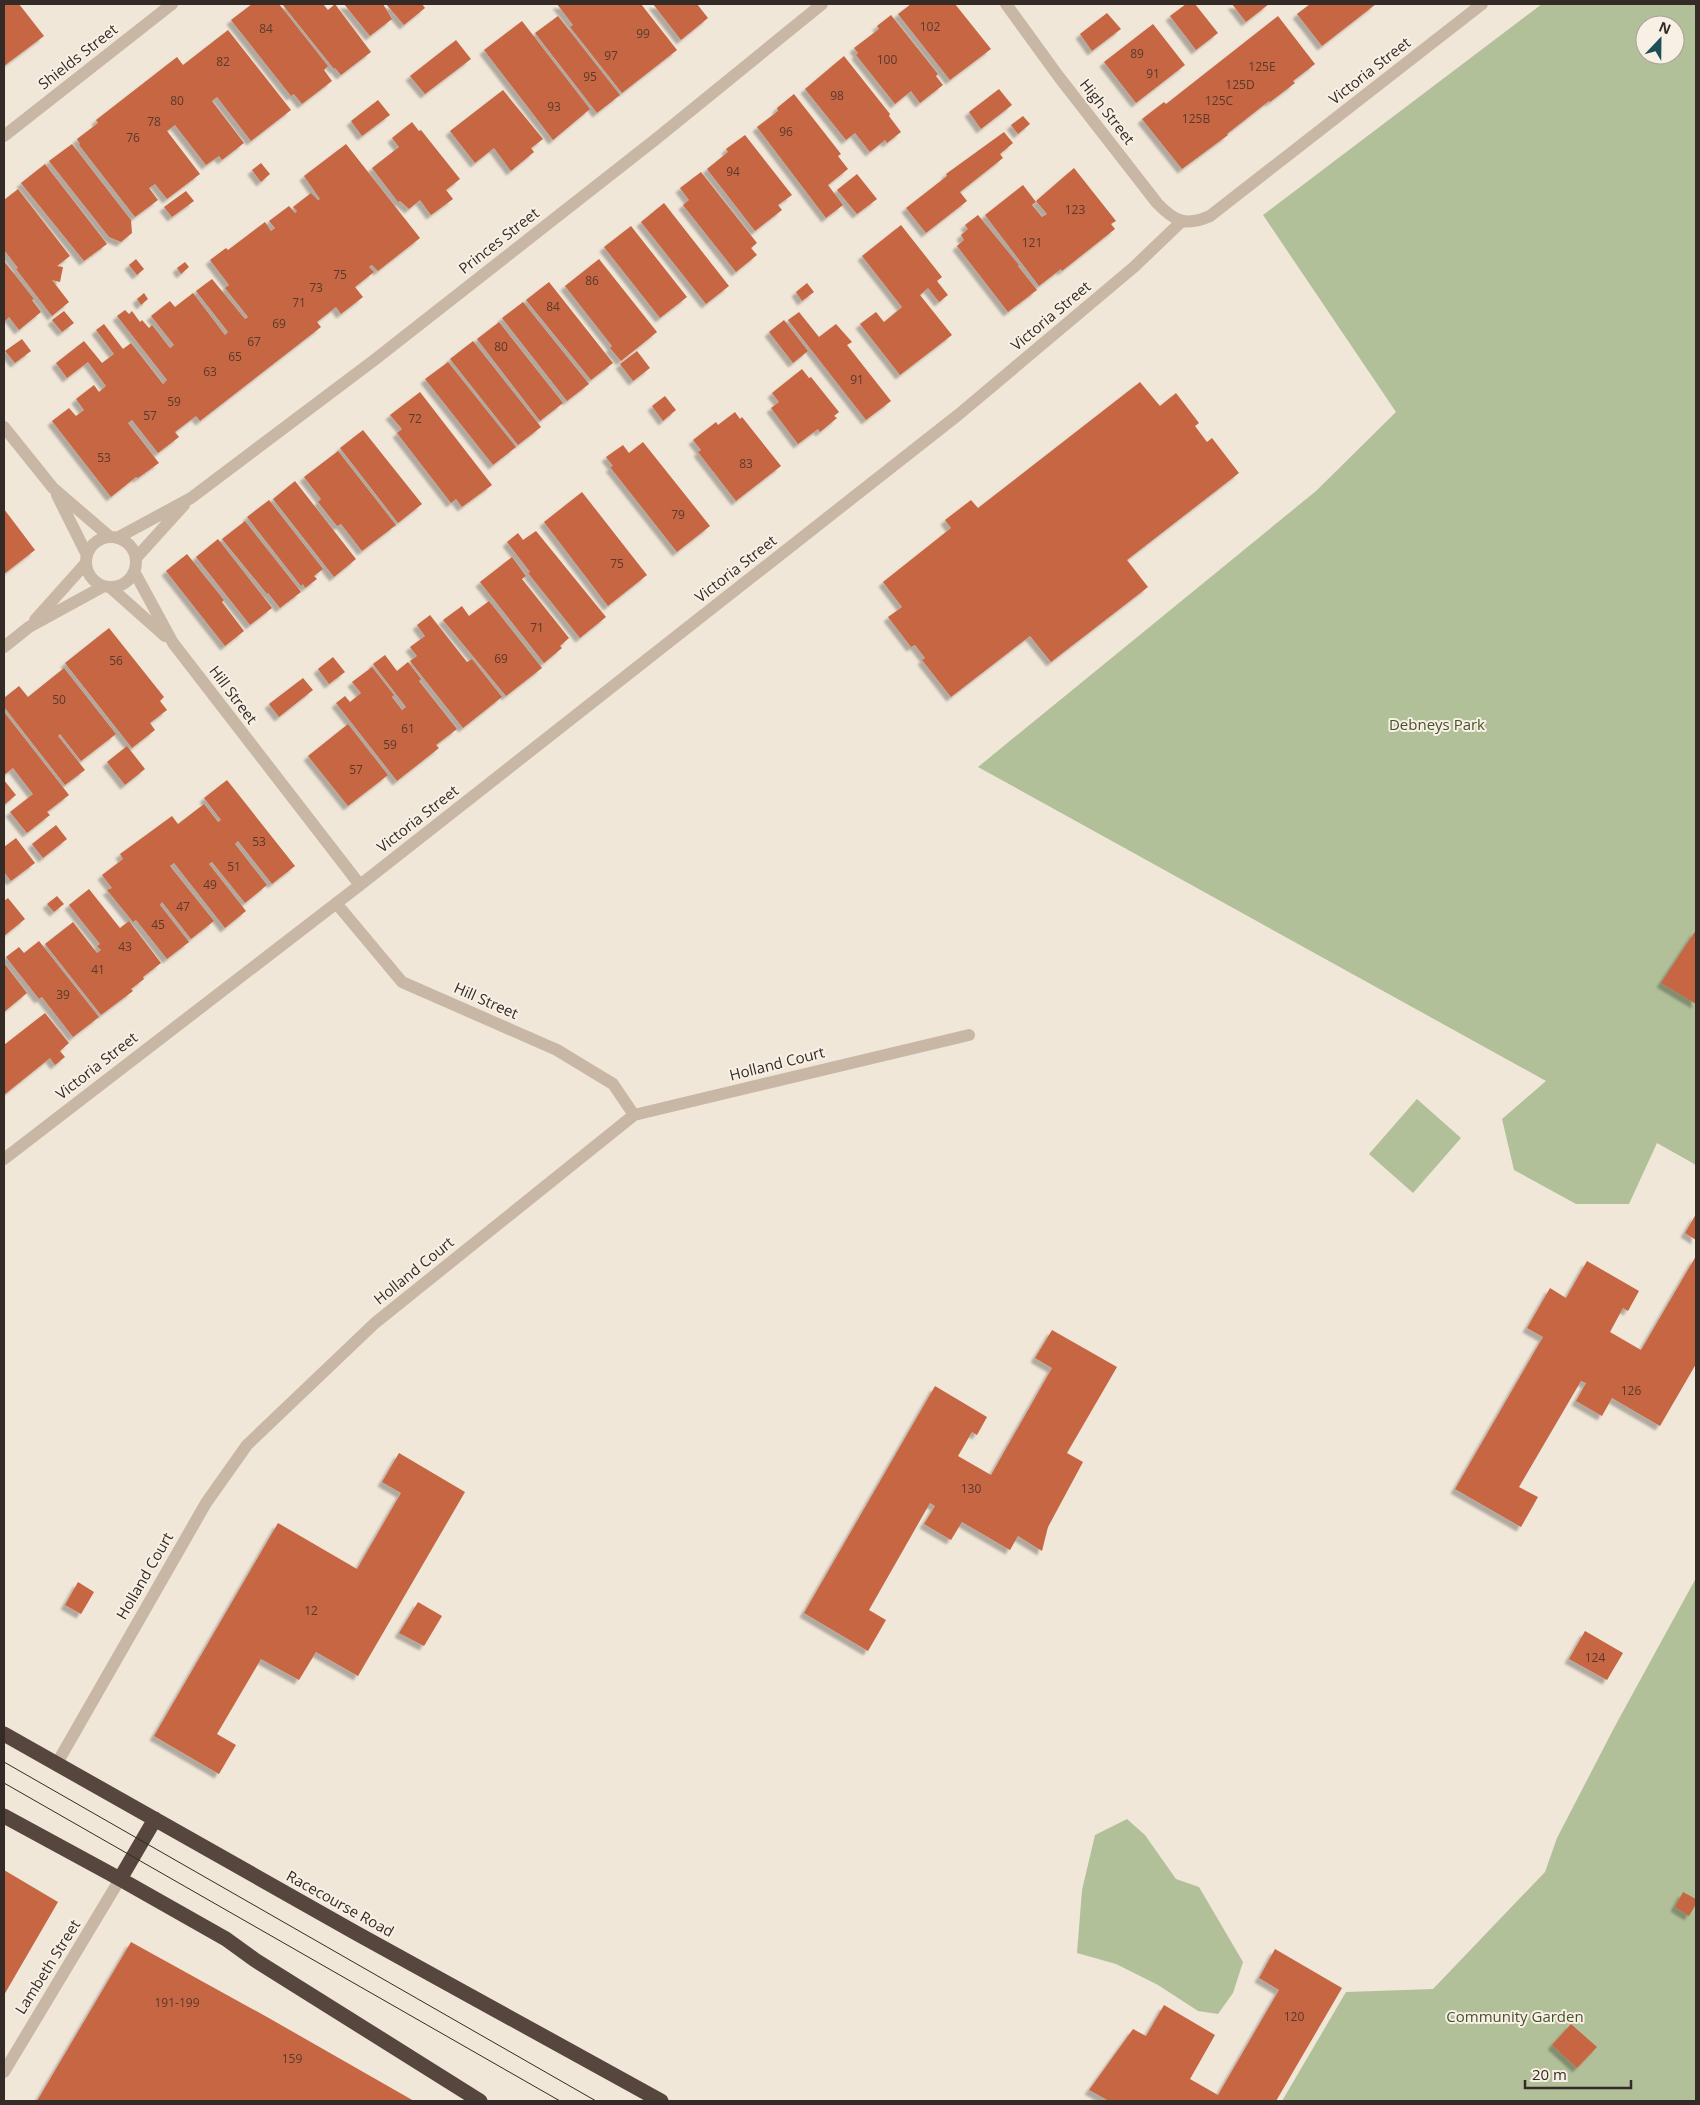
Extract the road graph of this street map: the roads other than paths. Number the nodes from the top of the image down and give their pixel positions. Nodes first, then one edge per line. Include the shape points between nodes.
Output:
1 (172, 4) edge
2 (822, 4) edge
3 (999, 4) edge
4 (1006, 4) edge
5 (1482, 4) edge
6 (1013, 16) junction
7 (4, 136) edge
8 (1182, 221) junction
9 (4, 427) edge
10 (53, 488) junction
11 (191, 498) junction
12 (114, 537) junction
13 (136, 558) junction
14 (87, 559) junction
15 (135, 573) junction
16 (107, 587) junction
17 (29, 627) junction
18 (173, 643) junction
19 (4, 647) edge
20 (360, 885) junction
21 (336, 903) junction
22 (969, 1034) dead end
23 (634, 1115) junction
24 (4, 1159) edge
25 (4, 1734) edge
26 (56, 1765) junction
27 (4, 1816) edge
28 (155, 1819) junction
29 (120, 1878) junction
30 (4, 2072) edge
31 (480, 2101) edge
32 (661, 2101) edge

1 - 7 street, Shields Street
2 - 11 street, Princes Street via 404,337
3 - 6 street, High Street
4 - 6 street, High Street
5 - 8 street, Victoria Street via 1210,216 1199,221
6 - 8 street, High Street via 1157,202 1168,215
8 - 20 street, Victoria Street via 1155,248 958,415
9 - 10 street
10 - 12 street
10 - 14 street
11 - 12 street, Princes Street
11 - 13 street, Princes Street
12 - 13 street via 130,545
12 - 14 street via 96,542
13 - 15 street
14 - 16 street via 91,577
14 - 17 street
15 - 16 street via 125,583
15 - 18 street, Hill Street
16 - 17 street
16 - 18 street, Hill Street
17 - 19 street
18 - 20 street, Hill Street
20 - 21 street, Victoria Street
21 - 23 street, Hill Street via 402,982 557,1050 612,1084
21 - 24 street, Victoria Street
22 - 23 street, Holland Court
23 - 26 street, Holland Court via 375,1323 247,1445 206,1503
25 - 26 highway, Racecourse Road
26 - 28 highway, Racecourse Road
27 - 29 highway
28 - 29 highway
28 - 32 highway, Racecourse Road
29 - 30 street, Lambeth Street
29 - 31 highway via 226,1939

